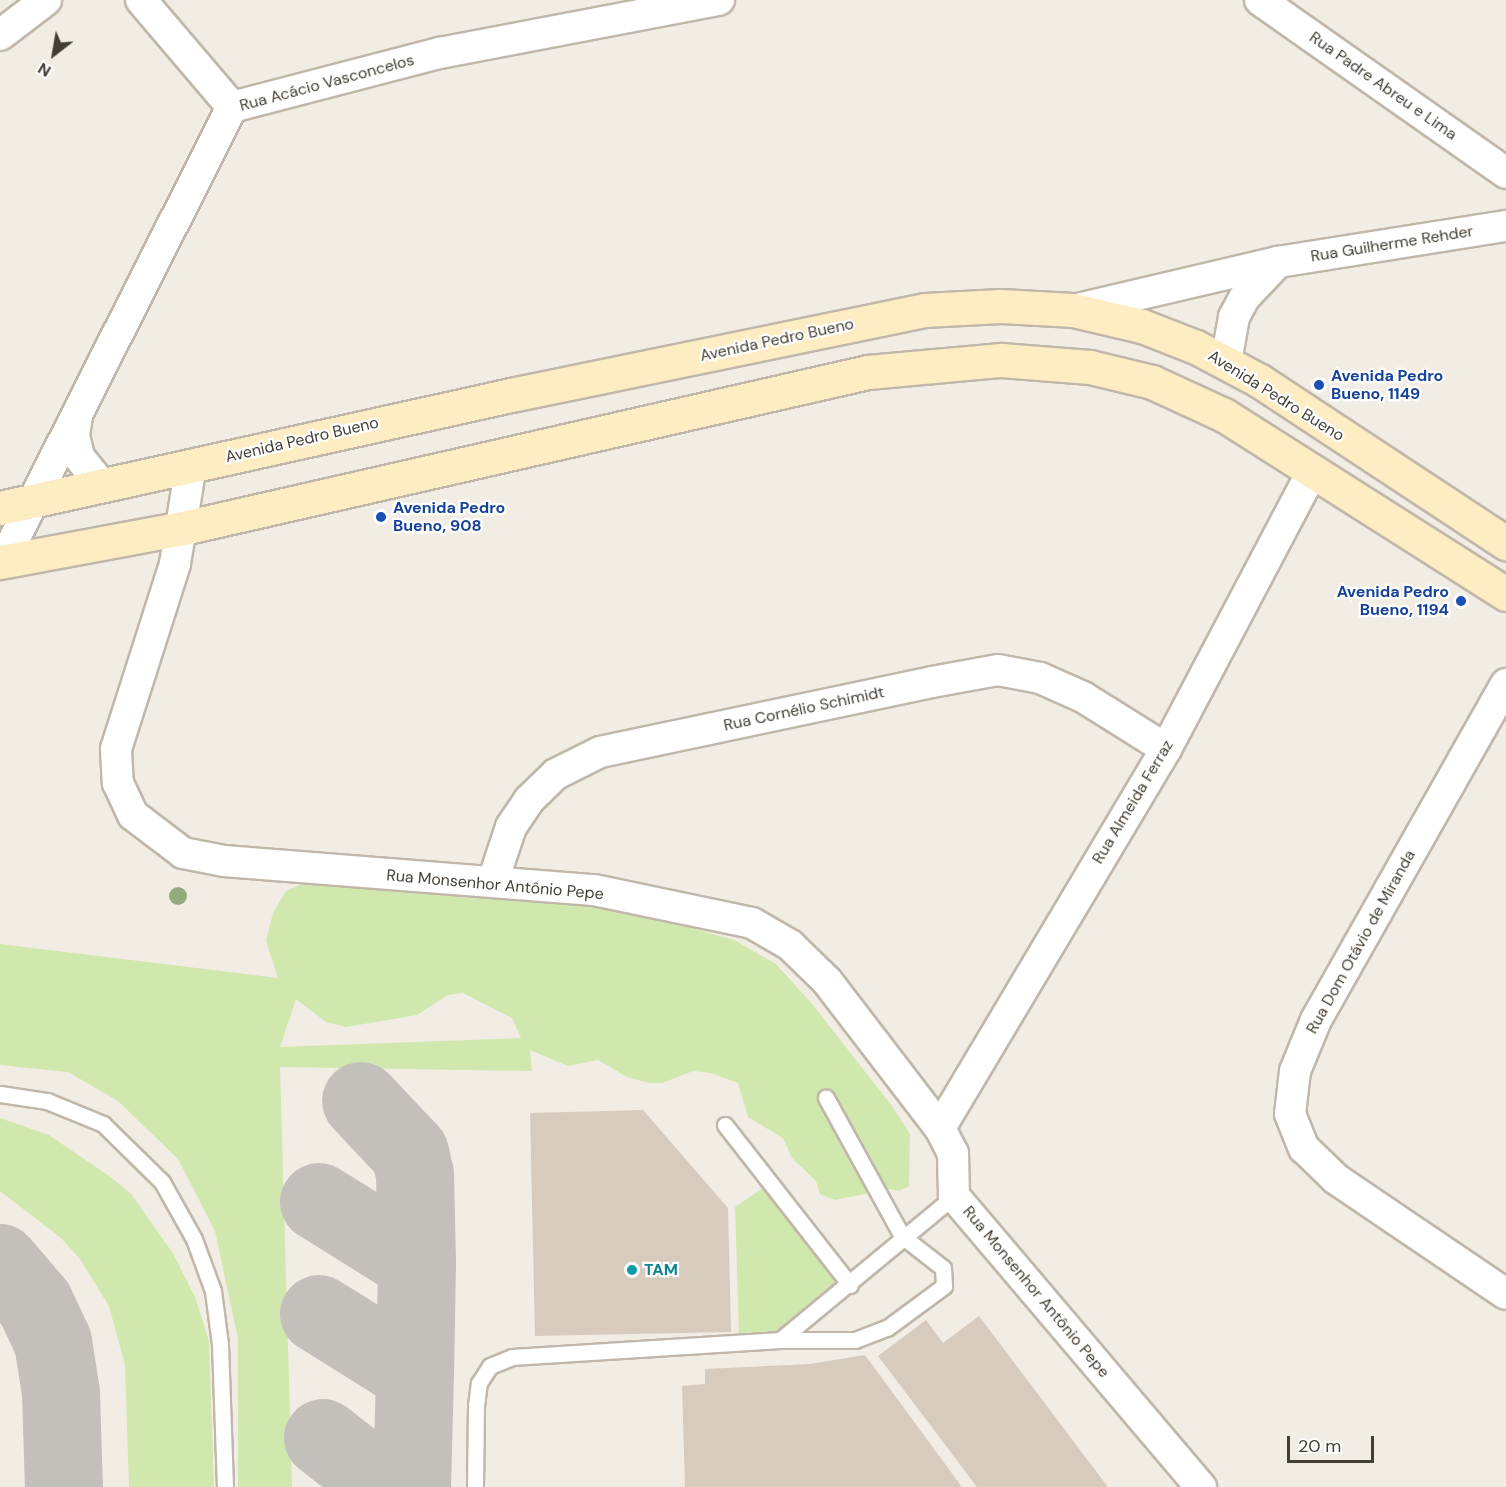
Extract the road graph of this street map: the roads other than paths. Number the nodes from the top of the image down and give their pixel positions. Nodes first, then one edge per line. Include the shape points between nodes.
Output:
1 (46, 0) edge
2 (141, 0) edge
3 (719, 0) edge
4 (1260, 0) edge
5 (0, 34) edge
6 (232, 107) junction
7 (1506, 173) edge
8 (1506, 226) edge
9 (1278, 262) junction
10 (1073, 310) junction
11 (1226, 362) junction
12 (78, 410) junction
13 (191, 465) junction
14 (1313, 470) junction
15 (101, 484) junction
16 (34, 499) junction
17 (0, 508) edge
18 (183, 528) junction
19 (1506, 543) edge
20 (2, 562) edge
21 (1506, 594) edge
22 (1506, 684) edge
23 (1166, 748) junction
24 (493, 881) junction
25 (0, 1094) edge
26 (826, 1098) dead end
27 (725, 1125) dead end
28 (940, 1128) junction
29 (954, 1196) junction
30 (902, 1236) junction
31 (850, 1285) junction
32 (1506, 1294) edge
33 (780, 1340) junction
34 (225, 1487) edge
35 (475, 1487) edge
36 (1200, 1487) edge

1 - 5 street
2 - 6 street
3 - 6 street, Rua Acácio Vasconcelos via 440,53
4 - 7 street, Rua Padre Abreu e Lima
6 - 12 street, Rua Acácio Vasconcelos
8 - 9 street, Rua Guilherme Rehder
9 - 10 street, Rua Guilherme Rehder
9 - 11 street via 1244,298 1233,317
10 - 11 main road, Avenida Pedro Bueno via 1142,326
10 - 13 main road, Avenida Pedro Bueno via 1000,306 926,310
11 - 19 main road, Avenida Pedro Bueno
12 - 15 street, Rua Acácio Vasconcelos via 74,435 79,457
12 - 16 street, Rua Acácio Vasconcelos
13 - 15 main road, Avenida Pedro Bueno
13 - 18 street, Rua Monsenhor Antônio Pepe
14 - 18 main road via 1224,416 1152,382 1090,367 1001,360 868,372
14 - 21 main road
14 - 23 street, Rua Almeida Ferraz
15 - 16 main road, Avenida Pedro Bueno
16 - 17 main road, Avenida Pedro Bueno
16 - 20 street, Rua Acácio Vasconcelos
18 - 20 main road
18 - 24 street, Rua Monsenhor Antônio Pepe via 160,615 116,749 118,783 133,815 183,853 224,861 415,879
22 - 32 street, Rua Dom Otávio de Miranda via 1316,1020 1295,1071 1290,1114 1304,1148 1336,1179
23 - 24 street, Rua Cornélio Schimidt via 1083,697 1040,678 998,670 933,682 600,752 556,774 529,800 511,827
23 - 28 street, Rua Almeida Ferraz
24 - 28 street, Rua Monsenhor Antônio Pepe via 594,890 752,923 790,945 827,981
25 - 34 lane via 47,1101 103,1124 162,1182 194,1239 213,1291 220,1344
26 - 30 lane
27 - 31 lane
28 - 29 street, Rua Monsenhor Antônio Pepe via 953,1153
29 - 30 lane
29 - 36 street, Rua Monsenhor Antônio Pepe
30 - 31 lane
30 - 33 lane via 943,1268 944,1286 886,1328 855,1340
31 - 33 lane
33 - 35 lane via 512,1358 490,1366 479,1383 476,1406

